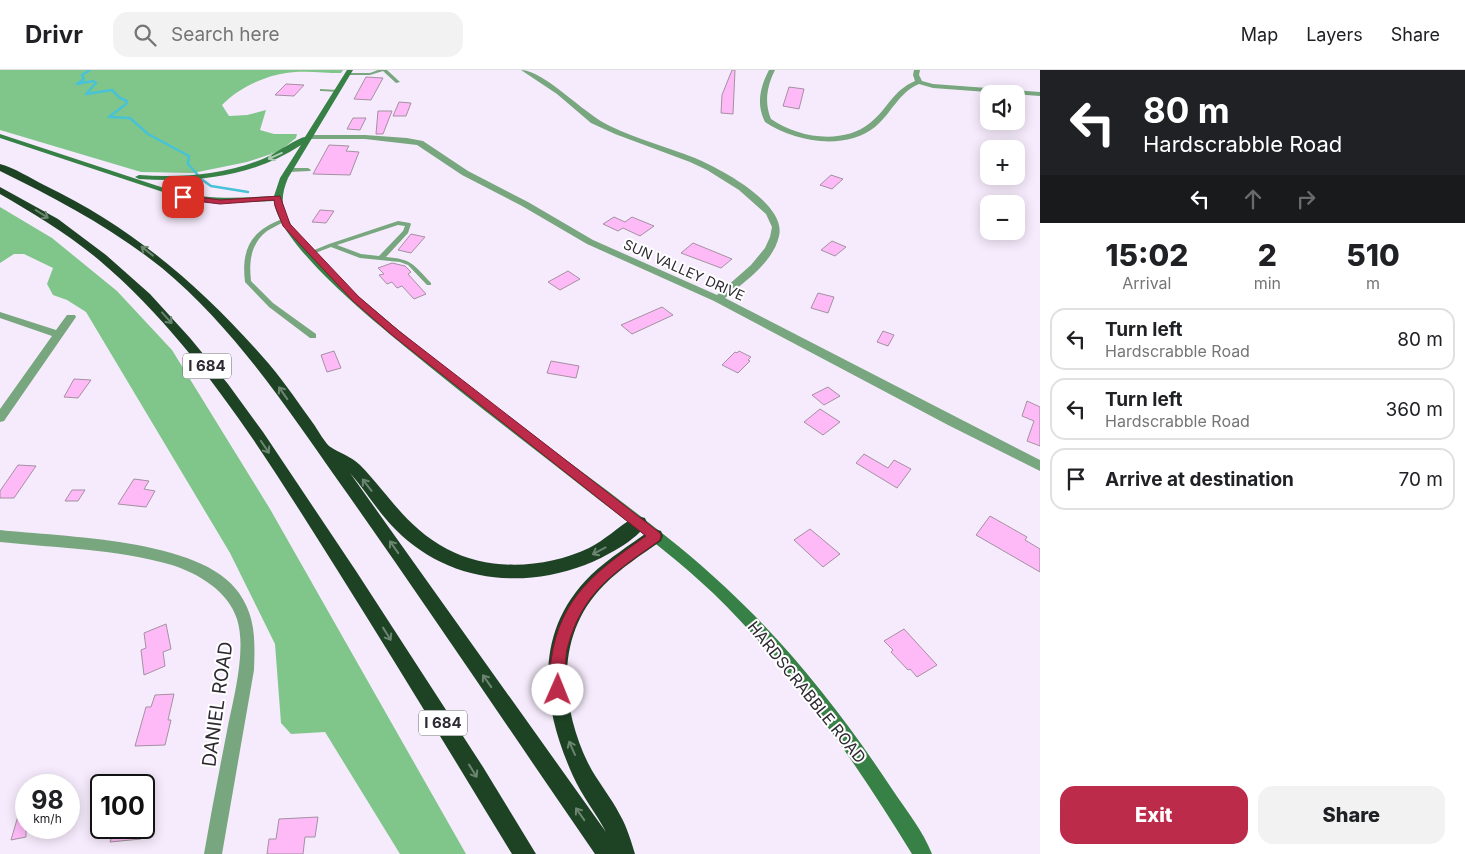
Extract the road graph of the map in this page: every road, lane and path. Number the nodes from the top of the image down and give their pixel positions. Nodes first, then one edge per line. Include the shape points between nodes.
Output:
1 (383, 70) edge
2 (524, 70) edge
3 (772, 70) edge
4 (917, 70) edge
5 (349, 72) edge
6 (398, 82) dead end
7 (919, 82) junction
8 (322, 90) dead end
9 (338, 91) junction
10 (1040, 94) edge
11 (312, 133) junction
12 (0, 136) edge
13 (0, 167) edge
14 (94, 167) junction
15 (288, 170) junction
16 (308, 170) dead end
17 (0, 190) edge
18 (278, 198) junction
19 (284, 220) junction
20 (331, 245) junction
21 (310, 252) junction
22 (381, 258) junction
23 (429, 284) dead end
24 (718, 299) junction
25 (0, 315) edge
26 (72, 317) dead end
27 (60, 335) junction
28 (313, 336) dead end
29 (0, 418) edge
30 (321, 447) junction
31 (1040, 466) edge
32 (639, 524) junction
33 (0, 536) edge
34 (655, 536) junction
35 (213, 854) edge
36 (525, 854) edge
37 (608, 854) edge
38 (624, 854) edge
39 (923, 854) edge

1 - 5 lane via 370,74
1 - 6 lane
2 - 24 street via 593,120 710,168 740,186 771,213 776,228 770,247 756,265
3 - 7 street via 763,100 768,120 789,132 820,138 840,138 866,130 898,92
4 - 7 street
5 - 9 main road
7 - 10 street via 941,87
8 - 9 lane
9 - 11 main road
11 -> 14 main road via 269,159 214,174 151,178
11 - 15 main road
11 - 24 street, SUN VALLEY DRIVE via 420,143 465,173 590,242
12 - 14 main road
30 -> 13 highway, I 684 via 245,344 174,273 95,216
14 - 18 main road via 196,200 220,202
15 - 16 lane
15 - 18 main road
17 -> 36 highway, I 684 via 61,225 115,267 167,318 203,361 263,444 361,592
18 - 19 main road, HARDSCRABBLE ROAD
19 - 21 main road, HARDSCRABBLE ROAD
19 - 28 lane via 269,225 258,234 246,262 248,282 271,305
20 - 21 lane
20 - 22 lane via 360,256
20 - 22 lane via 398,223 408,224 406,232
21 - 32 main road, HARDSCRABBLE ROAD via 395,333
22 - 23 lane via 410,264
24 - 31 street, SUN VALLEY DRIVE
25 - 27 street
26 - 27 street
27 - 29 street
32 -> 30 highway via 606,547 567,564 527,572 482,569 451,560 418,540 383,505 352,466
37 -> 30 highway, I 684
32 - 34 main road, HARDSCRABBLE ROAD
33 - 35 street, DANIEL ROAD via 122,549 169,558 197,569 233,596 244,616 248,639 246,670
38 -> 34 highway via 616,829 582,772 568,738 558,704 557,676 560,651 576,606 606,572
34 - 39 main road, HARDSCRABBLE ROAD via 718,589 781,655 869,769

